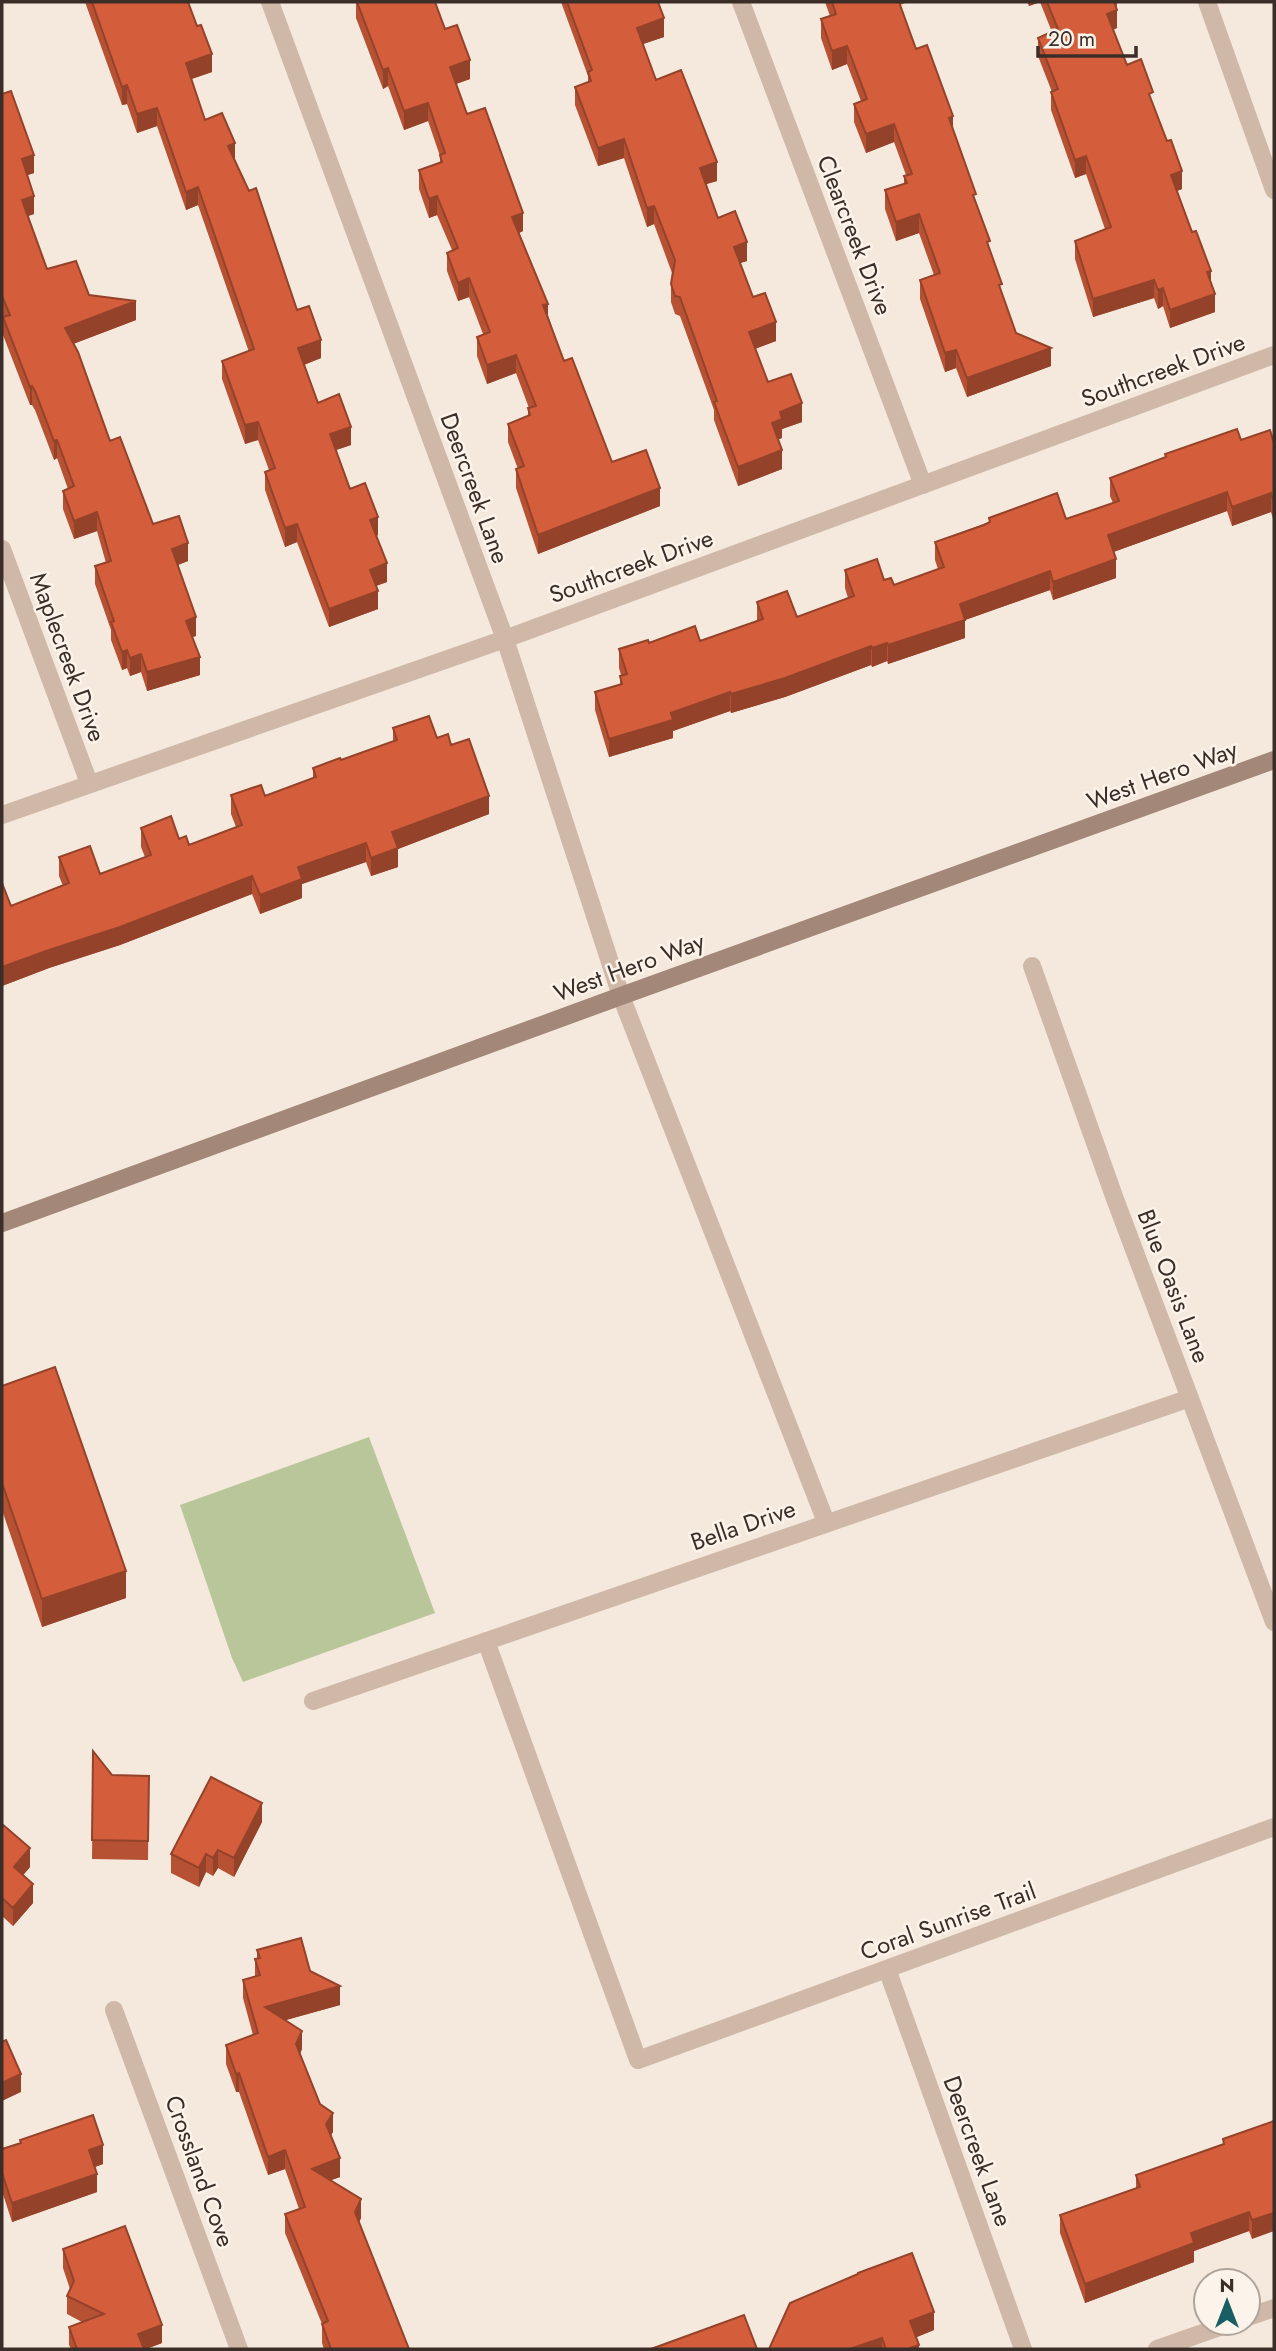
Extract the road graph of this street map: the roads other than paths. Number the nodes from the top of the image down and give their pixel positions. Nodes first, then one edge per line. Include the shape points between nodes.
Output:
1 (270, 2) edge
2 (741, 2) edge
3 (1207, 2) edge
4 (1274, 190) edge
5 (1274, 355) edge
6 (923, 485) junction
7 (2, 549) edge
8 (505, 639) junction
9 (1274, 760) edge
10 (89, 783) junction
11 (2, 815) edge
12 (1032, 966) dead end
13 (621, 996) junction
14 (2, 1223) edge
15 (1190, 1398) junction
16 (826, 1522) junction
17 (1274, 1622) edge
18 (486, 1641) junction
19 (313, 1701) dead end
20 (1274, 1827) edge
21 (887, 1969) junction
22 (114, 2010) dead end
23 (1192, 2337) edge
24 (239, 2349) edge
25 (1023, 2349) edge
26 (1157, 2349) edge

1 - 8 street, Deercreek Lane
2 - 6 street, Clearcreek Drive
3 - 4 street
5 - 6 street, Southcreek Drive
6 - 8 street, Southcreek Drive
7 - 10 street, Maplecreek Drive
8 - 10 street, Southcreek Drive
8 - 13 street, Deercreek Lane
9 - 13 main road, West Hero Way
10 - 11 street, Southcreek Drive
12 - 15 street, Blue Oasis Lane
13 - 14 main road, West Hero Way
13 - 16 street, Deercreek Lane
15 - 16 street, Bella Drive
15 - 17 street, Blue Oasis Lane
16 - 18 street, Bella Drive
18 - 19 street, Bella Drive
18 - 21 street, Coral Sunrise Trail via 638,2060
20 - 21 street, Coral Sunrise Trail
21 - 25 street, Deercreek Lane
22 - 24 street, Crossland Cove
23 - 26 street

